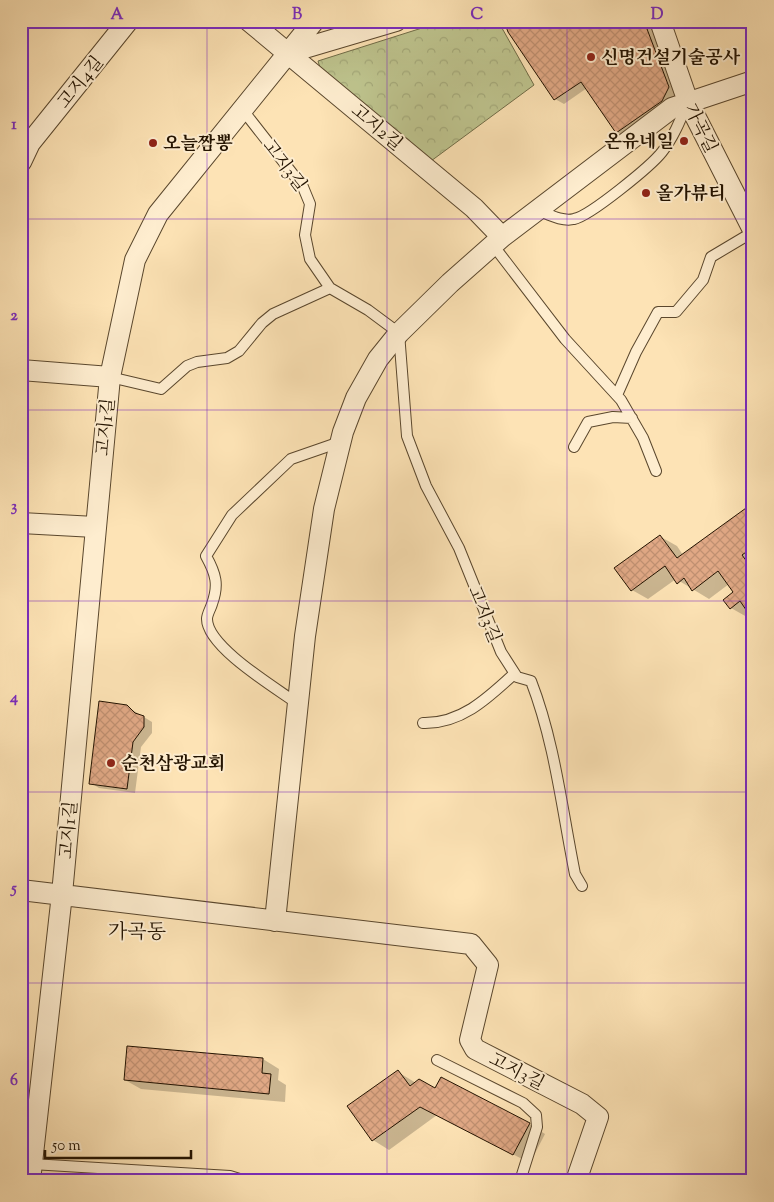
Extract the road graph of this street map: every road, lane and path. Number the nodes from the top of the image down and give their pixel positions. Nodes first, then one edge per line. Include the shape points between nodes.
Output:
1 (128, 21) edge
2 (249, 21) edge
3 (314, 21) edge
4 (396, 21) edge
5 (660, 21) edge
6 (288, 53) junction
7 (753, 81) edge
8 (688, 102) junction
9 (242, 109) junction
10 (26, 145) edge
11 (21, 162) edge
12 (537, 210) junction
13 (753, 231) edge
14 (497, 241) junction
15 (330, 288) junction
16 (399, 333) junction
17 (21, 370) edge
18 (110, 377) junction
19 (617, 395) junction
20 (632, 418) junction
21 (340, 442) junction
22 (574, 447) dead end
23 (656, 471) dead end
24 (21, 523) edge
25 (95, 527) junction
26 (514, 674) junction
27 (298, 704) junction
28 (423, 723) dead end
29 (582, 886) dead end
30 (21, 890) edge
31 (62, 894) junction
32 (274, 921) junction
33 (437, 1060) dead end
34 (31, 1172) edge
35 (246, 1181) edge
36 (520, 1181) edge
37 (576, 1181) edge

1 - 10 street, 고지4길
2 - 6 street, 고지2길
3 - 6 street, 고지1길
4 - 6 street
5 - 8 street, 가곡길
6 - 9 street, 고지1길
6 - 14 street, 고지2길 via 474,208
7 - 8 street
8 - 12 street via 660,116
8 - 12 lane via 676,132 662,152 604,201 572,220
8 - 13 street, 가곡길
9 - 15 lane, 고지3길 via 309,197 305,235 310,259
9 - 18 street, 고지1길 via 158,214 135,260
10 - 11 street, 고지4길
12 - 14 street
13 - 19 lane via 711,257 703,280 676,312 658,312
14 - 16 street
14 - 19 lane via 564,339
15 - 16 lane, 고지3길
15 - 18 lane via 273,314 239,351 227,358 187,366 161,388
16 - 21 street via 378,359 356,398
16 - 26 lane, 고지3길 via 407,436 426,486 459,548 501,652
17 - 18 street
18 - 25 street, 고지1길
19 - 20 lane
20 - 22 lane via 614,417 588,422
20 - 23 lane
21 - 27 street via 324,509
21 - 27 lane via 291,458 232,515 206,556 216,575 217,591 207,618 211,636
24 - 25 street
25 - 31 street, 고지1길
26 - 28 lane via 462,716 438,723
26 - 29 lane, 고지3길 via 531,681 537,697 559,780 575,874
27 - 32 street
30 - 31 street
31 - 32 street
31 - 34 street, 고지1길
32 - 37 street, 고지3길 via 471,944 488,966 470,1040 475,1049 582,1104 598,1116
33 - 36 lane via 523,1103 536,1115 537,1127
34 - 35 lane via 230,1176

